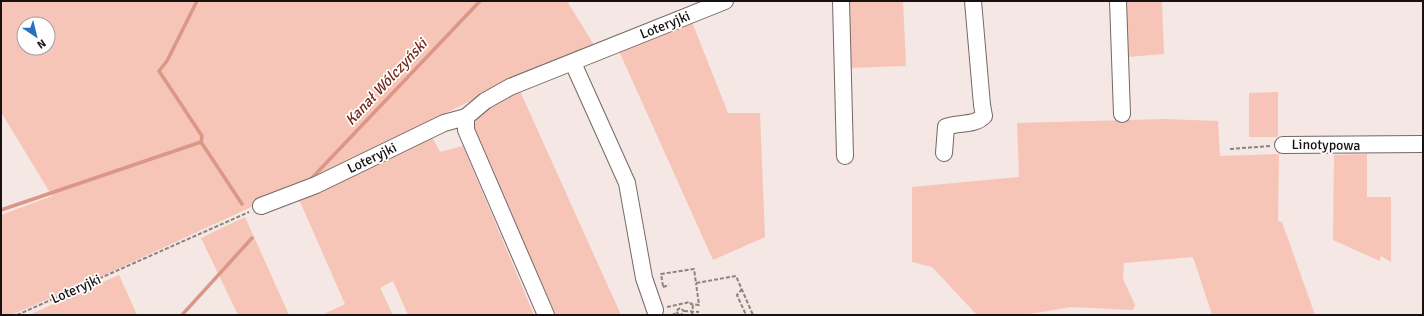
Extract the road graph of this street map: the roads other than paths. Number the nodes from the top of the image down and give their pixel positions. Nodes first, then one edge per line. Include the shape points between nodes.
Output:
1 (725, 1) edge
2 (841, 1) edge
3 (974, 1) edge
4 (1118, 1) edge
5 (573, 63) junction
6 (1122, 114) dead end
7 (466, 117) junction
8 (1423, 144) edge
9 (1284, 145) road end
10 (944, 152) dead end
11 (845, 156) dead end
12 (261, 206) road end
13 (660, 309) road end
14 (546, 315) edge

1 - 5 street, Loteryjki
2 - 11 street
3 - 10 street via 984,116 980,120 946,127
4 - 6 street
5 - 7 street, Loteryjki via 510,87 485,101
5 - 13 street via 627,183 644,278
7 - 12 street, Loteryjki via 444,122 316,185
7 - 14 street via 466,130
8 - 9 street, Linotypowa

